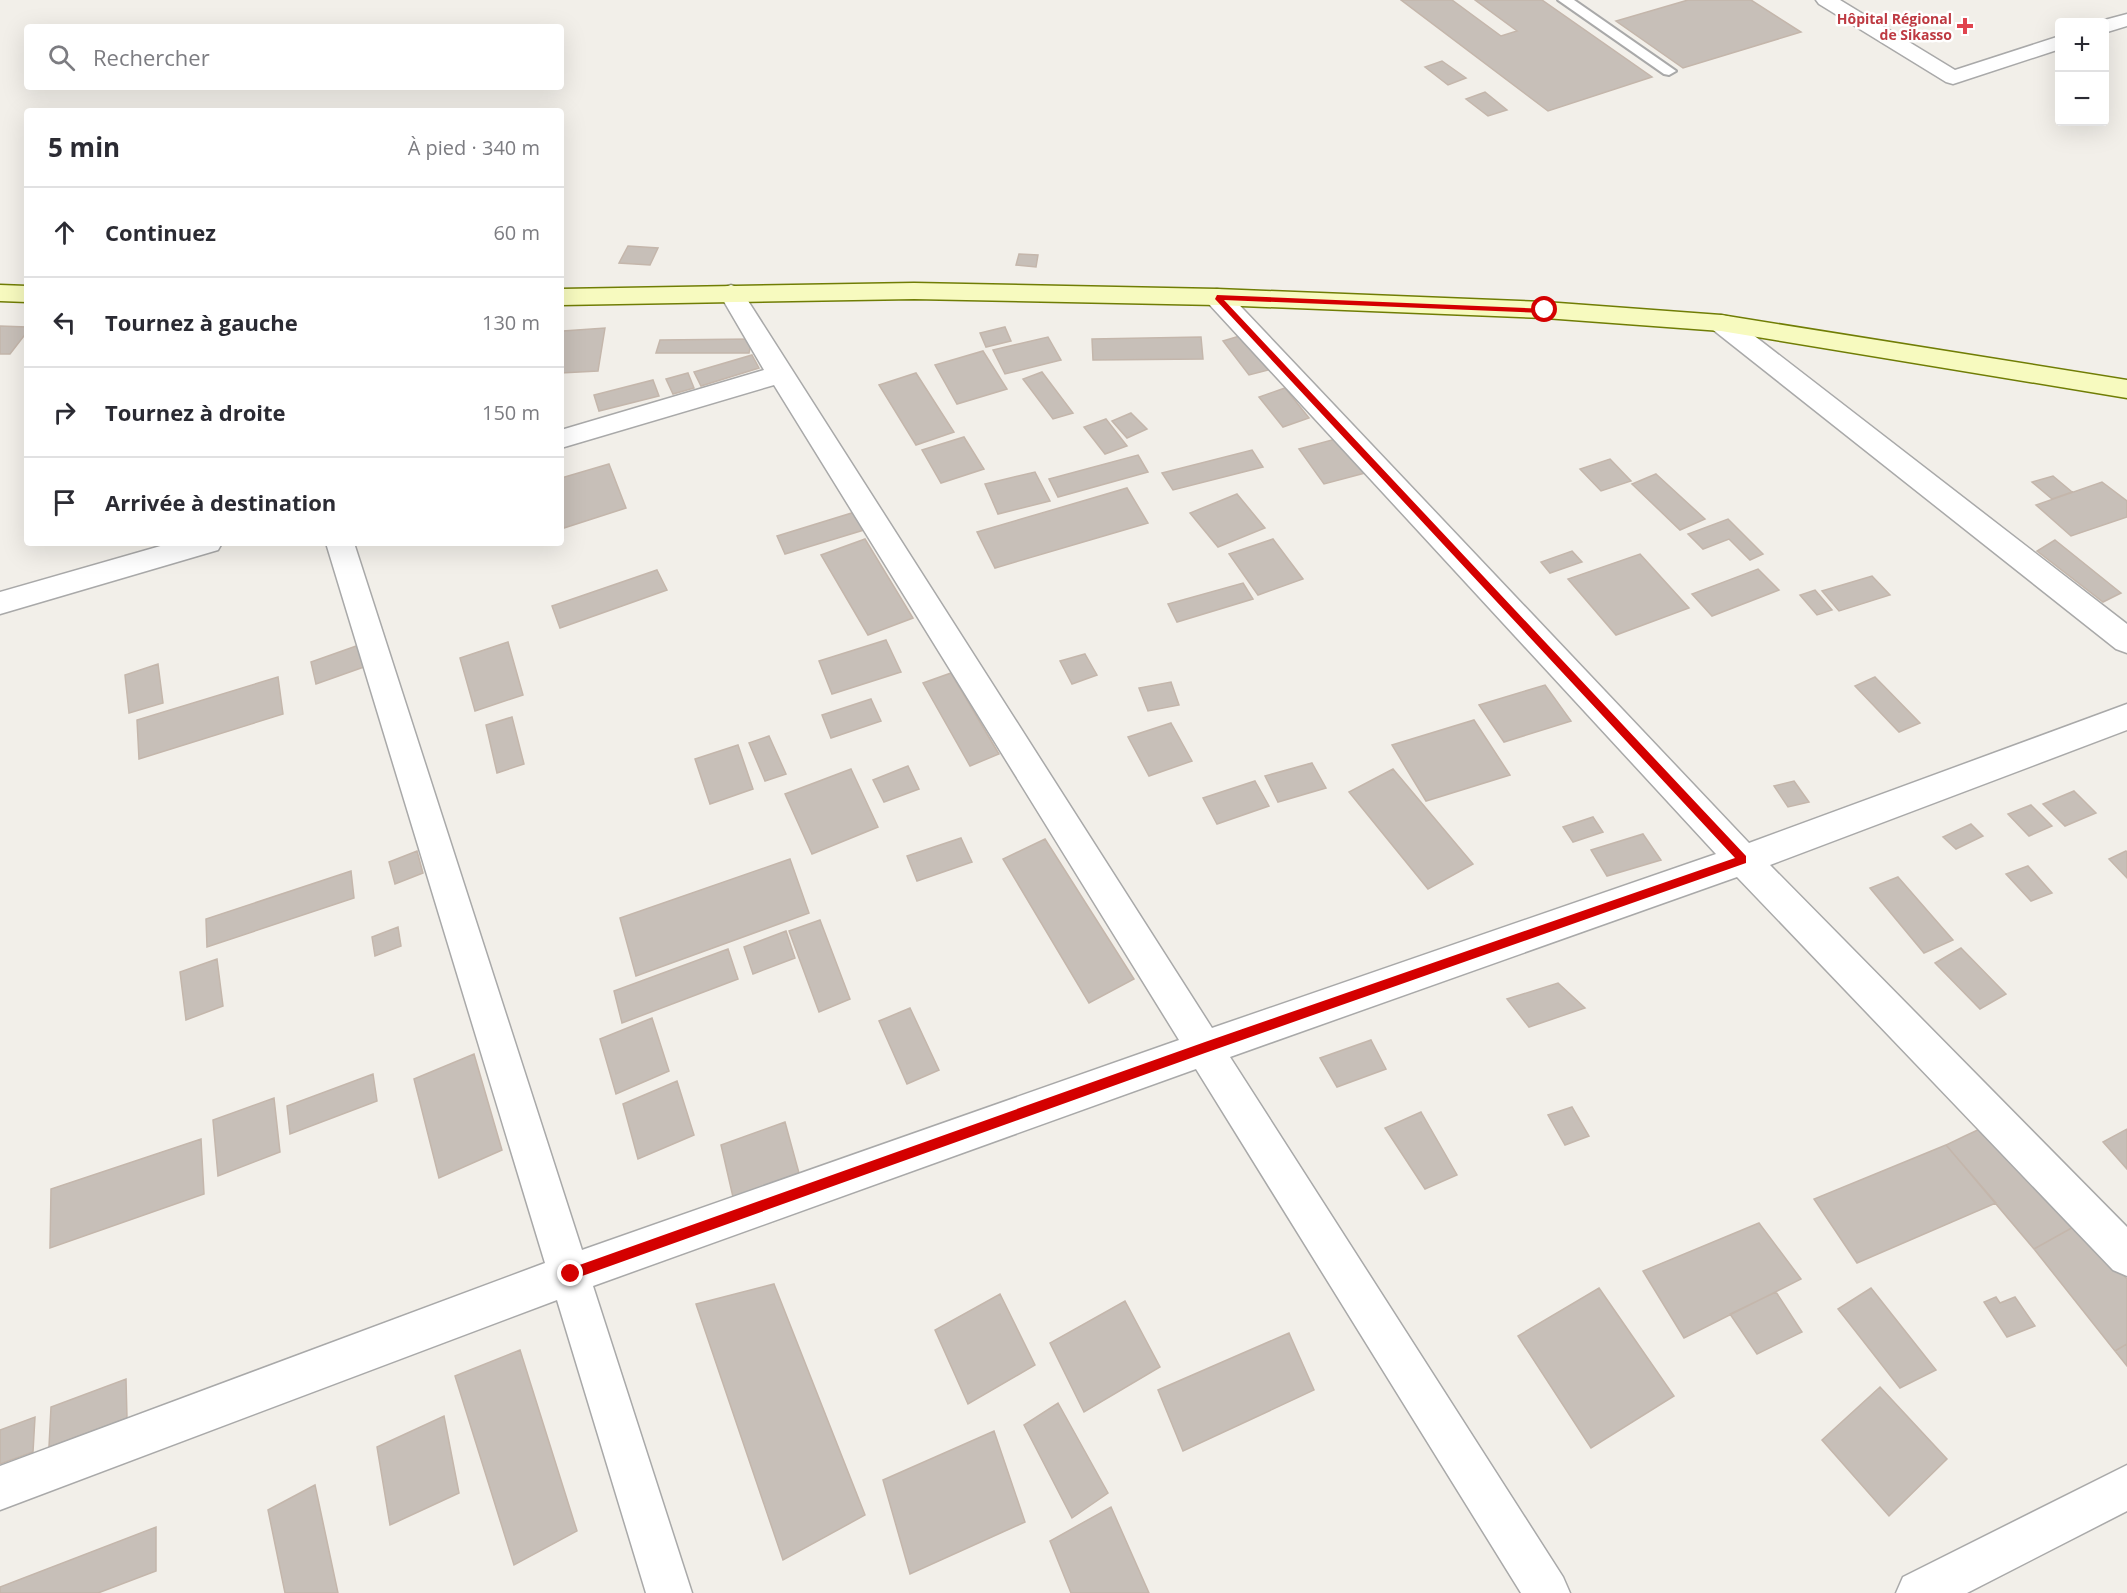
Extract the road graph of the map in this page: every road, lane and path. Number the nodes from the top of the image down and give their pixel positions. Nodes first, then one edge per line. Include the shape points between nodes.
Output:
1 (1564, 0) edge
2 (1826, 0) edge
3 (2127, 20) edge
4 (2109, 25) edge
5 (2055, 44) edge
6 (1669, 71) dead end
7 (0, 293) edge
8 (731, 293) junction
9 (24, 294) edge
10 (564, 297) edge
11 (1217, 297) junction
12 (1721, 323) junction
13 (780, 374) junction
14 (2127, 389) edge
15 (564, 438) edge
16 (198, 546) edge
17 (341, 546) edge
18 (0, 603) edge
19 (2127, 641) edge
20 (2127, 717) edge
21 (1743, 860) junction
22 (1205, 1048) junction
23 (2127, 1256) edge
24 (571, 1274) junction
25 (2127, 1487) edge
26 (0, 1488) edge
27 (669, 1593) edge
28 (1547, 1593) edge
29 (1919, 1593) edge

1 - 6 lane
2 - 5 street via 1953,78
3 - 4 street
7 - 9 street
8 - 10 street
8 - 11 street via 914,291
8 - 13 street
11 - 12 street via 1545,310
11 - 21 street
12 - 14 street
12 - 19 street
13 - 15 street
13 - 22 street
16 - 18 street
17 - 24 street
20 - 21 street
21 - 22 street
21 - 23 street
22 - 24 street
22 - 28 street
24 - 26 street
24 - 27 street
25 - 29 street

